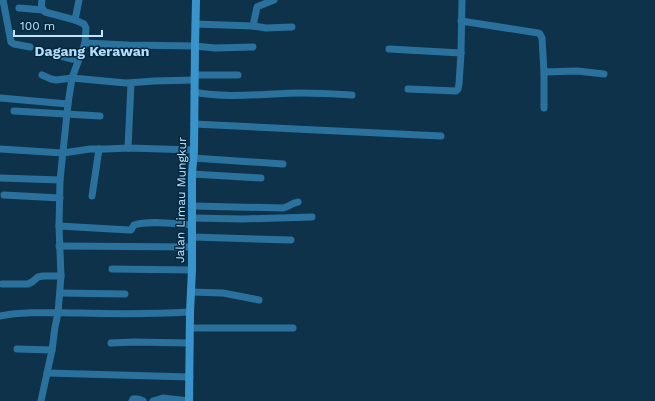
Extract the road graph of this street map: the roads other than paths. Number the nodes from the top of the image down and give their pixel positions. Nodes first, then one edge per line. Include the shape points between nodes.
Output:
1 (3, 0) edge
2 (42, 0) edge
3 (79, 0) edge
4 (196, 0) edge
5 (274, 0) edge
6 (462, 0) edge
7 (19, 8) dead end
8 (43, 10) junction
9 (75, 20) junction
10 (461, 21) junction
11 (195, 24) junction
12 (253, 26) junction
13 (292, 27) dead end
14 (85, 43) junction
15 (195, 46) junction
16 (30, 47) dead end
17 (253, 47) dead end
18 (390, 49) dead end
19 (461, 53) junction
20 (53, 54) dead end
21 (78, 59) junction
22 (544, 72) junction
23 (604, 74) dead end
24 (42, 75) dead end
25 (238, 75) dead end
26 (72, 78) junction
27 (194, 78) junction
28 (131, 83) junction
29 (408, 89) dead end
30 (194, 92) junction
31 (352, 95) dead end
32 (0, 98) edge
33 (68, 104) junction
34 (544, 108) dead end
35 (14, 111) dead end
36 (67, 113) junction
37 (100, 116) dead end
38 (194, 124) junction
39 (441, 136) dead end
40 (128, 148) junction
41 (99, 149) junction
42 (0, 150) edge
43 (63, 153) junction
44 (194, 154) junction
45 (283, 164) dead end
46 (192, 174) junction
47 (0, 178) edge
48 (261, 178) dead end
49 (60, 180) junction
50 (4, 195) dead end
51 (92, 196) dead end
52 (60, 198) junction
53 (298, 202) dead end
54 (192, 206) junction
55 (312, 217) dead end
56 (192, 222) junction
57 (59, 226) junction
58 (192, 237) junction
59 (291, 240) dead end
60 (59, 246) junction
61 (192, 248) junction
62 (112, 269) dead end
63 (192, 270) junction
64 (61, 276) junction
65 (2, 284) dead end
66 (191, 292) junction
67 (60, 293) junction
68 (125, 294) dead end
69 (259, 300) dead end
70 (190, 312) junction
71 (58, 313) junction
72 (0, 316) edge
73 (190, 328) junction
74 (293, 328) dead end
75 (111, 343) dead end
76 (190, 343) junction
77 (17, 349) dead end
78 (52, 350) junction
79 (47, 373) junction
80 (190, 377) junction
81 (41, 401) edge
82 (132, 401) edge
83 (144, 401) edge
84 (154, 401) edge
85 (189, 401) edge

1 - 16 street via 11,42
2 - 8 street
3 - 9 street
4 - 11 street, Jalan Limau Mungkur
5 - 12 street via 257,7
6 - 10 street
7 - 8 street
8 - 9 street
9 - 14 street via 84,24 86,28
10 - 19 street
10 - 22 street via 540,34
11 - 12 street
11 - 15 street, Jalan Limau Mungkur
12 - 13 street
14 - 15 street
14 - 21 street
15 - 17 street
15 - 27 street, Jalan Limau Mungkur
18 - 19 street
19 - 29 street via 458,90
20 - 21 street
21 - 26 street
22 - 23 street via 577,71
22 - 34 street
24 - 26 street via 56,80
25 - 27 street
26 - 28 street
26 - 33 street
27 - 28 street
27 - 30 street, Jalan Limau Mungkur
28 - 40 street
30 - 31 street via 227,95
30 - 38 street, Jalan Limau Mungkur
32 - 33 street
33 - 36 street
35 - 36 street
36 - 37 street
36 - 43 street
38 - 39 street
38 - 44 street, Jalan Limau Mungkur
40 - 41 street
40 - 44 street
41 - 43 street
41 - 51 street
42 - 43 street
43 - 49 street
44 - 45 street
44 - 46 street, Jalan Limau Mungkur
46 - 48 street
46 - 54 street, Jalan Limau Mungkur
47 - 49 street
49 - 52 street
50 - 52 street
52 - 57 street
53 - 54 street via 283,208
54 - 56 street, Jalan Limau Mungkur
55 - 56 street
56 - 57 street via 141,223 134,225 131,230
56 - 58 street, Jalan Limau Mungkur
57 - 60 street
58 - 59 street
58 - 61 street, Jalan Limau Mungkur
60 - 61 street
60 - 64 street
61 - 63 street, Jalan Limau Mungkur
62 - 63 street
63 - 66 street, Jalan Limau Mungkur
64 - 65 street via 38,277 28,284
64 - 67 street
66 - 69 street via 223,293
66 - 70 street, Jalan Limau Mungkur
67 - 68 street
67 - 71 street
70 - 71 street
70 - 73 street, Jalan Limau Mungkur
71 - 72 street
71 - 78 street
73 - 74 street
73 - 76 street, Jalan Limau Mungkur
75 - 76 street
76 - 80 street, Jalan Limau Mungkur
77 - 78 street
78 - 79 street
79 - 80 street
79 - 81 street
80 - 85 street, Jalan Limau Mungkur
82 - 83 street via 134,398
84 - 85 street via 162,398

